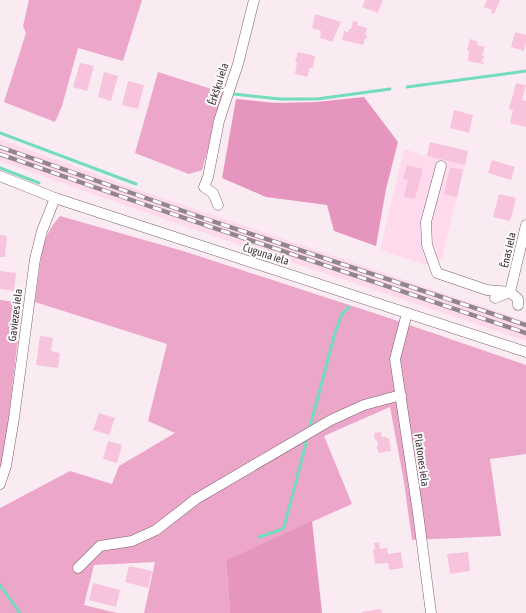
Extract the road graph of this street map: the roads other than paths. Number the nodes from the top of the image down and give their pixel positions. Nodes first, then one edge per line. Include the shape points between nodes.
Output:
1 (254, 0) edge
2 (441, 166) dead end
3 (0, 176) edge
4 (55, 198) junction
5 (218, 204) dead end
6 (526, 225) edge
7 (510, 292) junction
8 (495, 298) dead end
9 (518, 305) dead end
10 (407, 313) junction
11 (526, 352) edge
12 (401, 396) junction
13 (0, 484) edge
14 (78, 568) dead end
15 (431, 613) edge

1 - 5 street, Ērkšķu iela via 238,64 219,121 204,187 213,193
2 - 7 street via 426,222 427,245 437,273 487,290
3 - 4 street, Čuguna iela
4 - 10 street, Čuguna iela
4 - 13 street, Gaviezes iela via 34,259 14,418 6,466
6 - 7 street, Ēnas iela
7 - 8 street
7 - 9 street via 518,299
10 - 11 street, Čuguna iela
10 - 12 street, Platones iela via 395,359
12 - 14 street via 364,405 331,420 196,498 156,530 132,541 100,546
12 - 15 street, Platones iela

